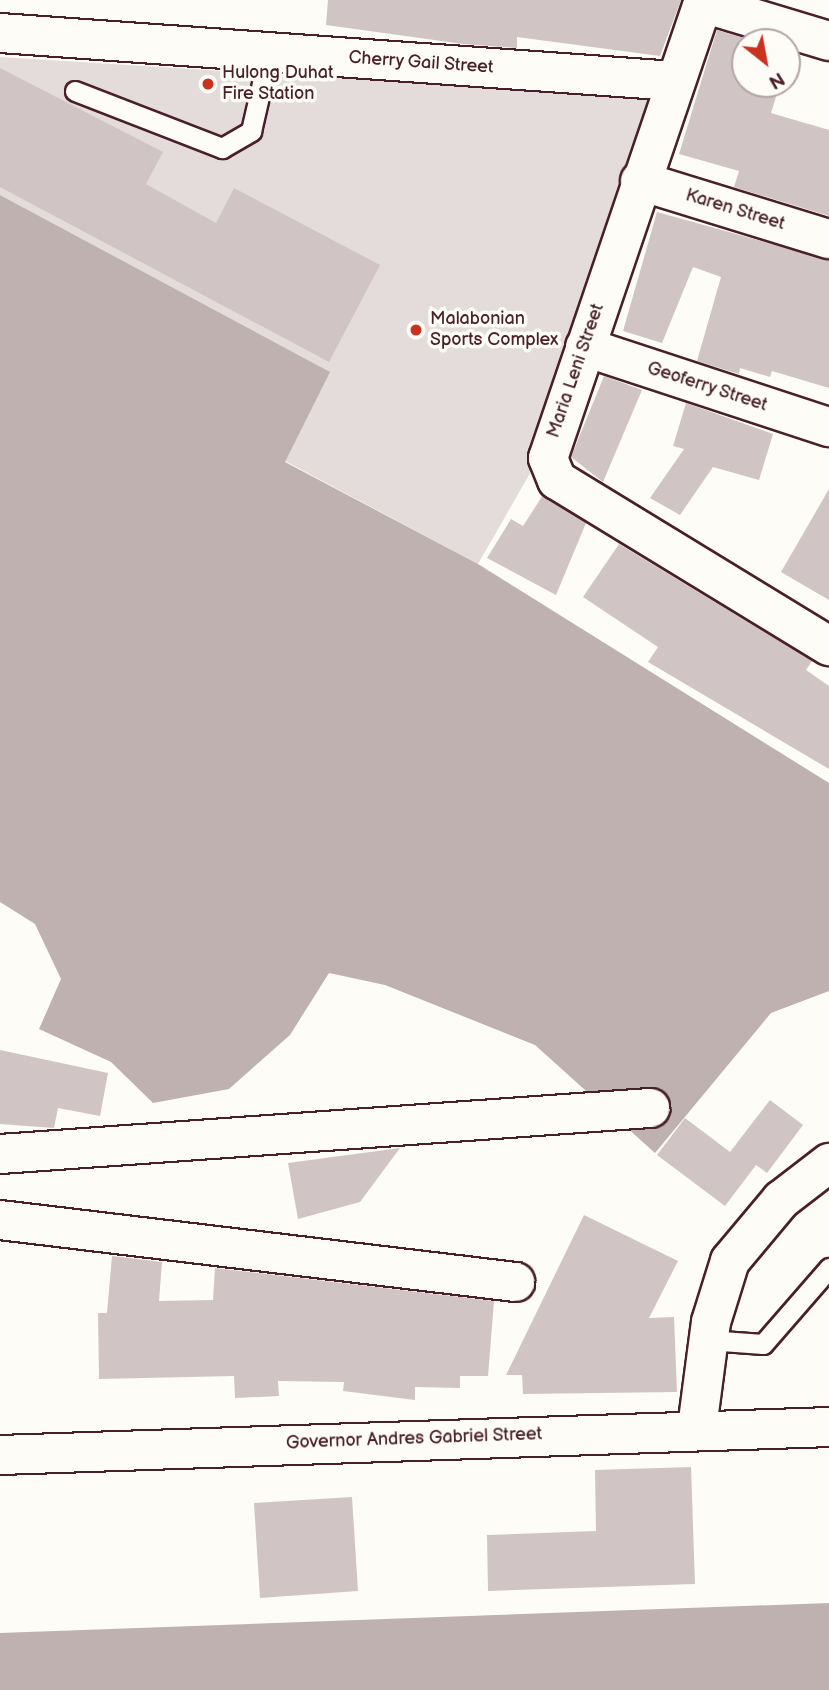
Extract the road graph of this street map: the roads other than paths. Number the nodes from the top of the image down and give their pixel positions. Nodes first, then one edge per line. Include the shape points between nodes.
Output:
1 (704, 2) edge
2 (0, 33) edge
3 (829, 41) edge
4 (269, 53) junction
5 (675, 81) junction
6 (75, 91) dead end
7 (640, 181) junction
8 (829, 239) edge
9 (584, 347) junction
10 (829, 427) edge
11 (829, 646) edge
12 (650, 1108) dead end
13 (0, 1154) edge
14 (829, 1163) edge
15 (0, 1220) edge
16 (829, 1269) edge
17 (516, 1282) dead end
18 (708, 1340) junction
19 (829, 1427) edge
20 (697, 1428) junction
21 (0, 1455) edge

1 - 3 street
1 - 5 street, Maria Leni Street
2 - 4 street, Cherry Gail Street
4 - 5 street, Cherry Gail Street
4 - 6 lane via 251,131 222,148
5 - 7 street, Maria Leni Street
7 - 8 street, Karen Street
7 - 9 street, Maria Leni Street
9 - 10 street, Geoferry Street
9 - 11 street, Maria Leni Street via 550,445 557,480
12 - 13 street
14 - 18 street via 781,1200 730,1261
15 - 17 street
16 - 18 lane via 763,1344
18 - 20 street
19 - 20 street, Governor Andres Gabriel Street
20 - 21 street, Governor Andres Gabriel Street

